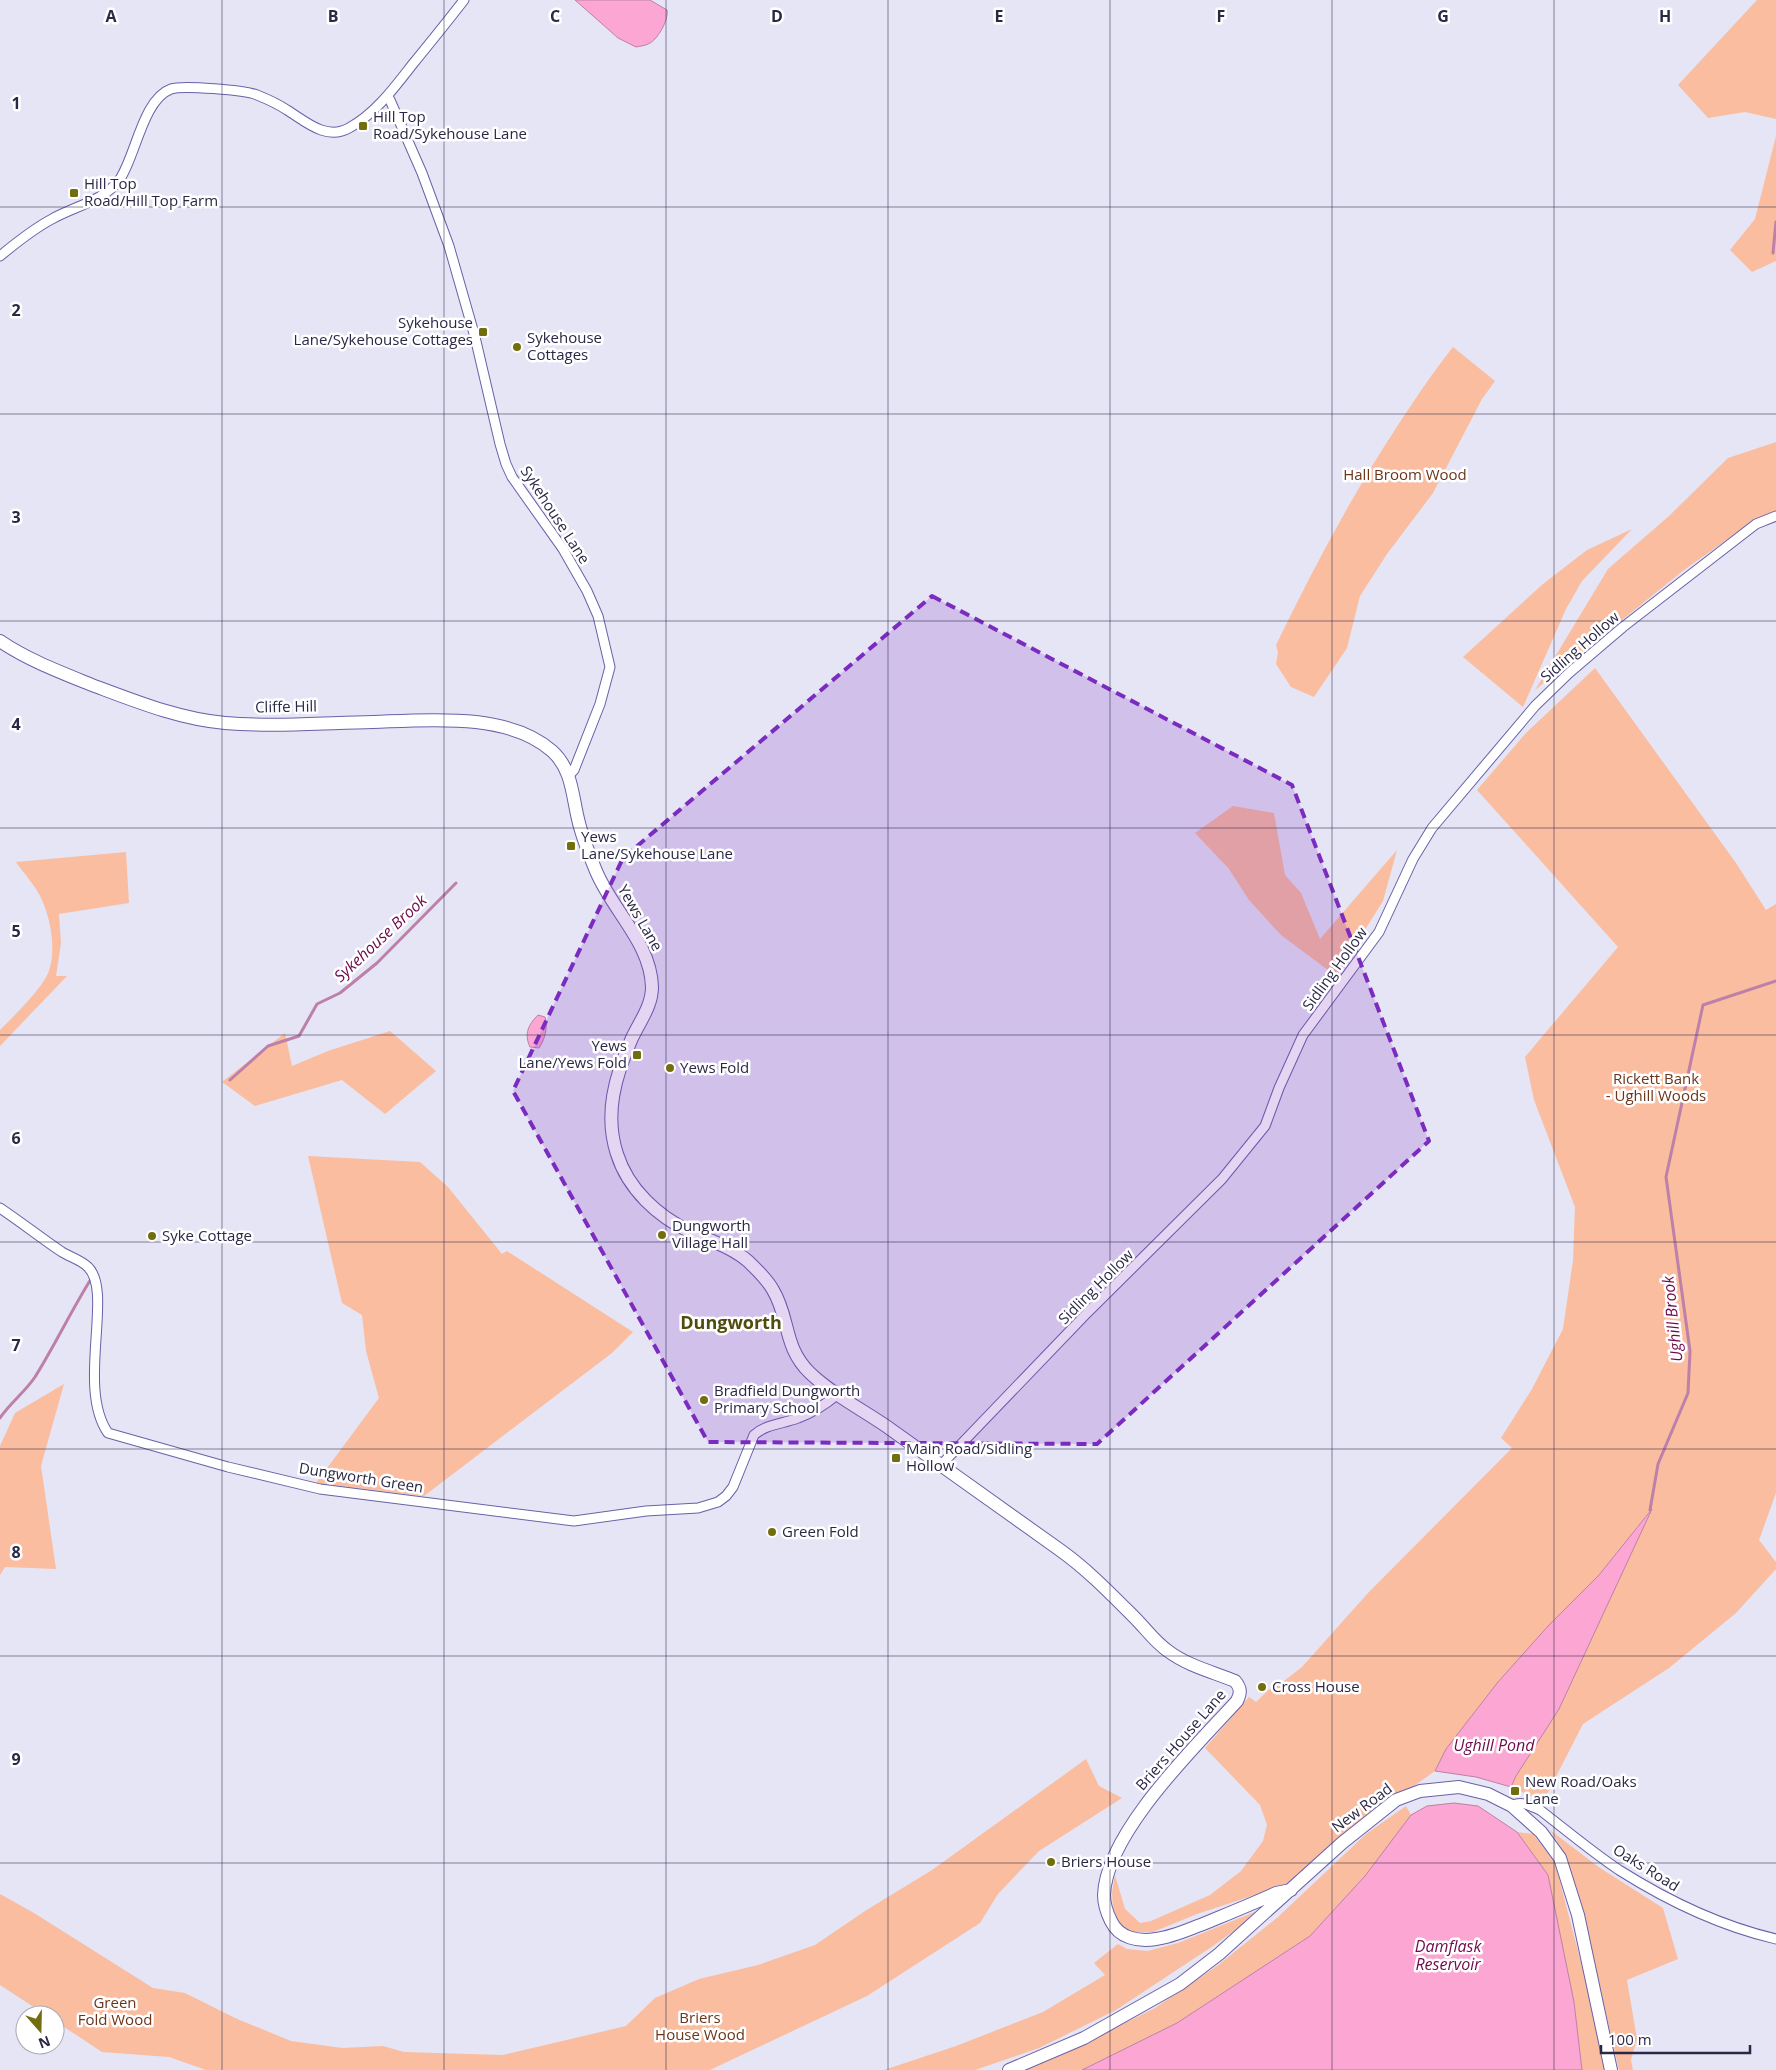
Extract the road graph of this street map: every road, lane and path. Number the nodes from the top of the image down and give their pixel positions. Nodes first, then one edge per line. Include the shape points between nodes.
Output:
1 (464, 0) edge
2 (386, 96) junction
3 (0, 256) edge
4 (1776, 516) edge
5 (0, 641) edge
6 (569, 775) junction
7 (0, 1208) edge
8 (838, 1394) junction
9 (941, 1465) junction
10 (1512, 1806) junction
11 (1290, 1890) junction
12 (1776, 1939) edge
13 (1009, 2070) edge
14 (1611, 2070) edge

1 - 2 street
2 - 3 street via 348,129 330,132 312,126 255,94 169,90 157,97 127,165 112,188 53,218
2 - 6 street, Sykehouse Lane via 422,173 448,243 506,464 559,542 598,616 610,667 574,770
4 - 9 street, Sidling Hollow via 1756,524 1645,610 1534,706 1432,828 1413,859 1379,932 1303,1035 1265,1126 1240,1159
5 - 6 main road, Cliffe Hill via 61,672 191,718 257,724 417,720 475,722 514,730 541,742 561,760
6 - 8 main road, Yews Lane via 578,820 596,872 610,900 642,948 650,972 651,999 613,1088 610,1117 614,1145 626,1175 656,1210 680,1227 739,1254 759,1272 775,1293 797,1358 819,1382
7 - 8 street, Dungworth Green via 88,1267 94,1276 98,1306 94,1393 99,1415 108,1433 320,1489 574,1521 704,1507 718,1502 733,1487 754,1434 760,1429 798,1418
8 - 9 main road, Yews Lane
9 - 11 main road, Briers House Lane via 1093,1576 1167,1651 1236,1681 1239,1686 1237,1701 1156,1791 1121,1844 1104,1895 1105,1907 1114,1928 1132,1938 1167,1938
10 - 11 main road, New Road via 1488,1794 1459,1787 1408,1794 1342,1843
10 - 12 street, Oaks Road via 1528,1804 1540,1810 1618,1869 1678,1905
10 - 14 main road, New Road via 1541,1832 1560,1858 1578,1915
11 - 13 main road, New Road via 1219,1954 1180,1984 1084,2038

